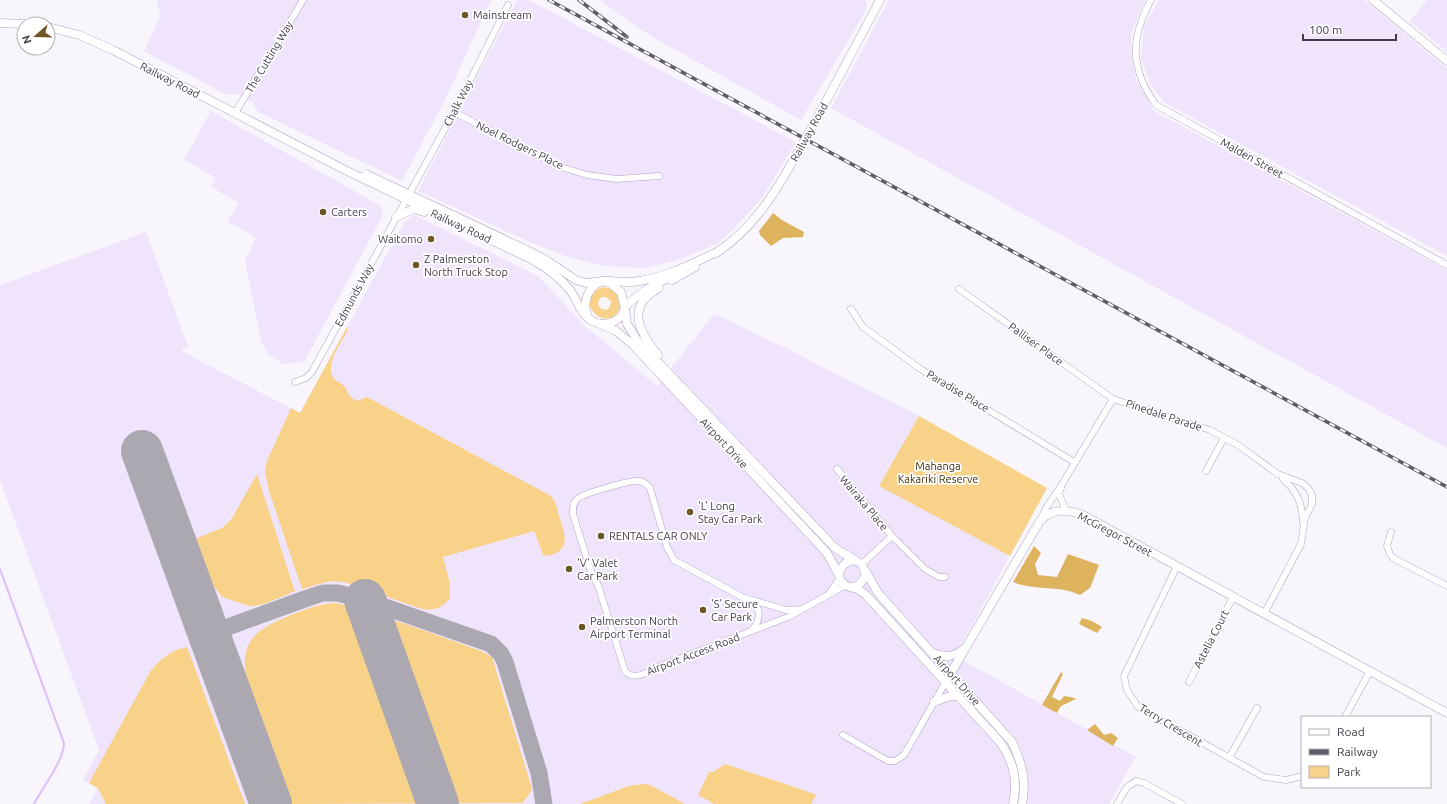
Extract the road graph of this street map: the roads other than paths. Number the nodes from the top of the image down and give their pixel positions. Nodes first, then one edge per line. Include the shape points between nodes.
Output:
1 (303, 0) edge
2 (880, 0) edge
3 (1152, 0) edge
4 (1373, 0) edge
5 (508, 5) dead end
6 (0, 23) edge
7 (16, 24) edge
8 (56, 29) edge
9 (1447, 61) edge
10 (454, 112) junction
11 (235, 113) junction
12 (660, 176) dead end
13 (407, 197) junction
14 (396, 217) junction
15 (480, 235) junction
16 (721, 250) junction
17 (699, 264) junction
18 (1447, 265) edge
19 (605, 281) junction
20 (959, 289) dead end
21 (625, 308) junction
22 (851, 309) dead end
23 (596, 322) junction
24 (295, 382) dead end
25 (688, 393) junction
26 (1113, 399) junction
27 (1224, 438) junction
28 (1074, 462) junction
29 (837, 470) dead end
30 (1206, 471) dead end
31 (1278, 474) junction
32 (1061, 486) junction
33 (1066, 511) junction
34 (1040, 521) junction
35 (1303, 527) junction
36 (1391, 532) dead end
37 (892, 536) junction
38 (862, 564) junction
39 (1177, 566) junction
40 (840, 576) junction
41 (945, 577) dead end
42 (848, 586) junction
43 (1447, 586) edge
44 (829, 594) junction
45 (1233, 596) junction
46 (742, 597) junction
47 (804, 609) junction
48 (1264, 614) junction
49 (752, 630) junction
50 (967, 646) junction
51 (932, 653) junction
52 (1370, 671) junction
53 (952, 674) junction
54 (1189, 682) dead end
55 (945, 683) junction
56 (957, 696) junction
57 (934, 702) junction
58 (1257, 708) dead end
59 (1447, 713) edge
60 (1346, 716) edge
61 (843, 735) dead end
62 (1229, 758) junction
63 (1301, 776) edge
64 (1013, 804) edge
65 (1022, 804) edge
66 (1117, 804) edge
67 (1182, 804) edge

1 - 11 street, The Cutting Way
2 - 16 main road, Railway Road, bridge via 767,206 744,232
3 - 18 street, Malden Street via 1139,28 1135,48 1138,70 1145,89 1156,105
4 - 9 main road
5 - 10 street, Chalk Way
6 - 7 main road
8 - 11 main road, Railway Road via 79,35 107,47
10 - 12 street, Noel Rodgers Place via 558,166 587,175 618,179
10 - 13 street, Chalk Way
11 - 13 main road, Railway Road via 310,152
13 - 14 street, Edmunds Way
13 - 15 main road, Railway Road
13 - 19 main road, Railway Road via 546,260 576,280 586,283
14 - 15 main road via 414,209 420,210
14 - 24 street, Edmunds Way via 312,372 306,378
15 - 23 main road, Railway Road via 522,254 549,270 571,291 585,315
16 - 17 main road, Railway Road
16 - 19 main road, Railway Road via 646,280
17 - 21 main road, Railway Road via 647,288
17 - 25 main road via 647,295 638,316 644,337
19 - 21 main road via 621,292
19 - 23 main road via 592,288 586,299 586,312
20 - 26 street, Palliser Place
21 - 23 main road via 617,320 605,324
21 - 25 main road, Airport Drive via 627,324 633,335
22 - 28 street, Paradise Place via 863,327 918,368
23 - 40 main road, Airport Drive via 616,331 632,344 827,553
25 - 38 main road, Airport Drive via 835,548
26 - 27 street, Pinedale Parade via 1210,430
26 - 28 street, Pinedale Parade
27 - 30 street
27 - 31 street, Pinedale Parade
28 - 32 street, Pinedale Parade
29 - 37 street, Wairaka Place
31 - 35 street, Pinedale Parade via 1296,492 1302,509
31 - 35 street, Pinedale Parade via 1302,484 1310,491 1312,504
32 - 33 street via 1059,494
32 - 34 street, Pinedale Parade
33 - 34 main road, McGregor Street via 1053,512
33 - 39 main road, McGregor Street via 1083,515
34 - 50 main road
35 - 48 street, Pinedale Parade via 1301,544
36 - 43 street via 1387,546 1391,556
37 - 38 street, Wairaka Place
37 - 41 street, Wairaka Place via 925,569 939,577
38 - 40 main road via 849,561 845,563 840,570
38 - 42 main road via 866,576 862,583
38 - 51 main road, Airport Drive via 878,593
39 - 45 main road, McGregor Street
39 - 62 street, Terry Crescent via 1124,676 1127,690 1138,707
40 - 42 main road
40 - 44 street, Airport Access Road
42 - 44 street, Airport Access Road
42 - 55 main road, Airport Drive via 866,595
44 - 47 street, Airport Access Road
45 - 48 main road, McGregor Street
45 - 54 street, Astelia Court
46 - 47 street, Airport Access Road via 786,610
46 - 49 street via 752,602 758,610 758,620
46 - 49 street, Airport Access Road via 672,558 650,488 644,482 634,481 600,489 575,501 574,514 592,574 628,674 635,676 652,671
47 - 49 street, Airport Access Road
48 - 52 main road, McGregor Street
50 - 51 main road via 948,657
50 - 53 main road
51 - 53 main road, Airport Drive
52 - 59 main road, McGregor Street
52 - 60 street
53 - 55 main road
53 - 65 main road, Airport Drive via 1012,742 1022,768
55 - 56 main road, Airport Drive
55 - 57 street
56 - 57 main road
56 - 64 main road, Airport Drive via 1006,751 1015,777
57 - 61 street via 904,755 894,761 888,761
58 - 62 street
62 - 63 street, Terry Crescent via 1264,777 1286,780
66 - 67 street via 1127,787 1136,781

